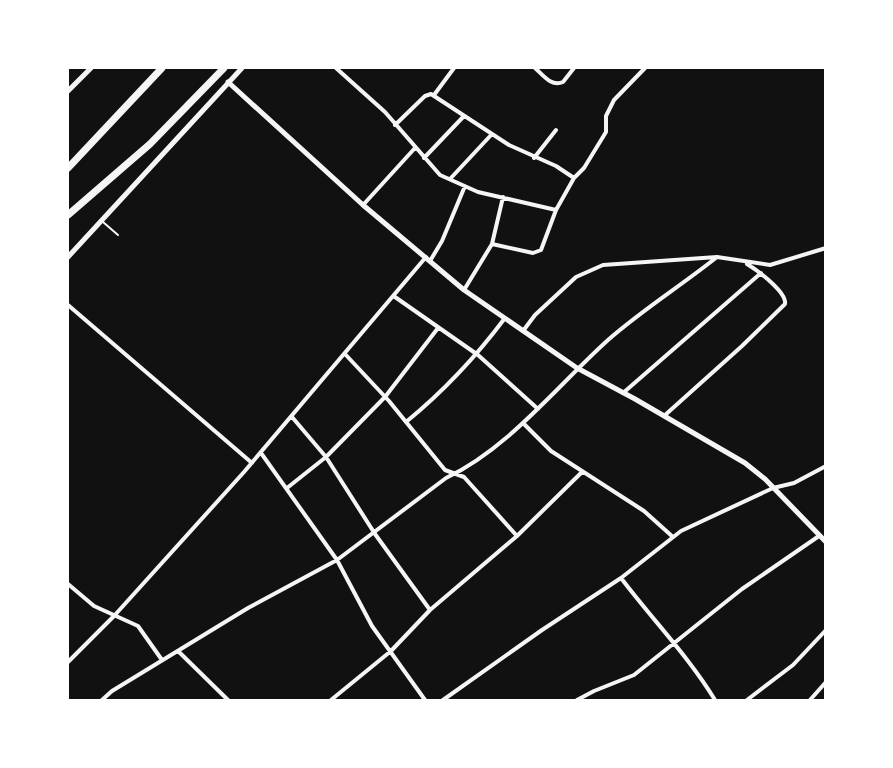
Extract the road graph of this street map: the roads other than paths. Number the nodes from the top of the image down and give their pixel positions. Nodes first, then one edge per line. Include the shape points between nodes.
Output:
1 (91, 68) edge
2 (162, 68) edge
3 (224, 68) edge
4 (242, 68) edge
5 (336, 68) edge
6 (454, 68) edge
7 (535, 68) edge
8 (574, 68) edge
9 (645, 68) edge
10 (228, 82) junction
11 (68, 91) edge
12 (434, 95) junction
13 (464, 116) junction
14 (395, 125) junction
15 (556, 130) dead end
16 (492, 134) junction
17 (415, 148) junction
18 (424, 158) junction
19 (534, 158) junction
20 (68, 168) edge
21 (574, 178) junction
22 (450, 179) junction
23 (465, 186) junction
24 (503, 197) junction
25 (363, 205) junction
26 (556, 210) junction
27 (68, 216) edge
28 (101, 220) junction
29 (118, 235) dead end
30 (492, 244) junction
31 (826, 248) edge
32 (68, 257) edge
33 (717, 257) junction
34 (428, 259) junction
35 (746, 263) junction
36 (761, 273) junction
37 (464, 290) junction
38 (394, 296) junction
39 (68, 305) edge
40 (505, 318) junction
41 (438, 328) junction
42 (523, 331) junction
43 (345, 354) junction
44 (478, 355) junction
45 (577, 368) junction
46 (623, 393) junction
47 (385, 397) junction
48 (538, 409) junction
49 (664, 416) junction
50 (292, 417) junction
51 (406, 422) junction
52 (523, 423) junction
53 (261, 453) junction
54 (326, 457) junction
55 (252, 463) junction
56 (826, 466) edge
57 (582, 472) junction
58 (456, 474) junction
59 (287, 488) junction
60 (773, 488) junction
61 (375, 534) junction
62 (517, 536) junction
63 (819, 536) junction
64 (673, 537) junction
65 (826, 542) edge
66 (337, 560) junction
67 (621, 578) junction
68 (68, 584) edge
69 (430, 610) junction
70 (114, 616) junction
71 (826, 630) edge
72 (673, 644) junction
73 (178, 651) junction
74 (391, 651) junction
75 (162, 660) junction
76 (68, 662) edge
77 (826, 682) edge
78 (108, 695) junction
79 (424, 698) edge
80 (102, 700) edge
81 (111, 700) edge
82 (228, 700) edge
83 (331, 700) edge
84 (418, 700) edge
85 (443, 700) edge
86 (578, 700) edge
87 (716, 700) edge
88 (747, 700) edge
89 (810, 700) edge

1 - 11 street
2 - 20 highway
3 - 27 highway via 150,144
4 - 10 street
5 - 14 street
6 - 12 street
7 - 8 street via 556,84 563,82
9 - 21 street via 614,100 606,116 606,132
10 - 25 street
10 - 28 street
12 - 13 street
12 - 14 street via 425,96
13 - 16 street
13 - 18 street
14 - 17 street
15 - 19 street
16 - 19 street
16 - 22 street
17 - 18 street
17 - 25 street
18 - 22 street via 440,175
19 - 21 street via 556,166
21 - 26 street
22 - 23 street
23 - 24 street
23 - 34 street via 442,241
24 - 26 street
24 - 30 street
25 - 34 street
26 - 30 street via 543,246 537,252
28 - 29 lane
28 - 32 street
30 - 37 street
31 - 35 street via 770,265
33 - 35 street
33 - 42 street via 604,265 576,277 535,315
33 - 45 street
34 - 37 street
34 - 38 street
35 - 36 street
36 - 46 street
36 - 49 street via 784,298 785,304
37 - 40 street
38 - 41 street
38 - 43 street
39 - 55 street
40 - 42 street
40 - 44 street
41 - 44 street
41 - 47 street
42 - 45 street
43 - 47 street
43 - 50 street
44 - 48 street
44 - 51 street via 442,393
45 - 46 street
45 - 48 street
46 - 49 street
47 - 51 street
47 - 54 street
48 - 52 street
49 - 60 street via 745,463
50 - 53 street
50 - 54 street
51 - 58 street via 446,470
52 - 57 street via 551,451
52 - 58 street
53 - 55 street
53 - 59 street
54 - 59 street
54 - 61 street
55 - 70 street
56 - 60 street via 794,483
57 - 62 street
57 - 64 street via 644,511
58 - 61 street via 446,478
58 - 62 street via 464,477
59 - 66 street
60 - 63 street
60 - 64 street
61 - 66 street
61 - 69 street
62 - 69 street
63 - 65 street
63 - 72 street via 742,589
64 - 67 street
66 - 73 street via 248,608
66 - 74 street via 372,626
67 - 72 street
67 - 85 street
68 - 70 street via 94,606
69 - 74 street
70 - 75 street via 138,626
70 - 76 street
71 - 88 street via 792,665
72 - 86 street via 634,675
72 - 87 street via 698,672
73 - 75 street
73 - 82 street
74 - 79 street
74 - 83 street
75 - 78 street
77 - 89 street
78 - 80 street
78 - 81 street
79 - 84 street

